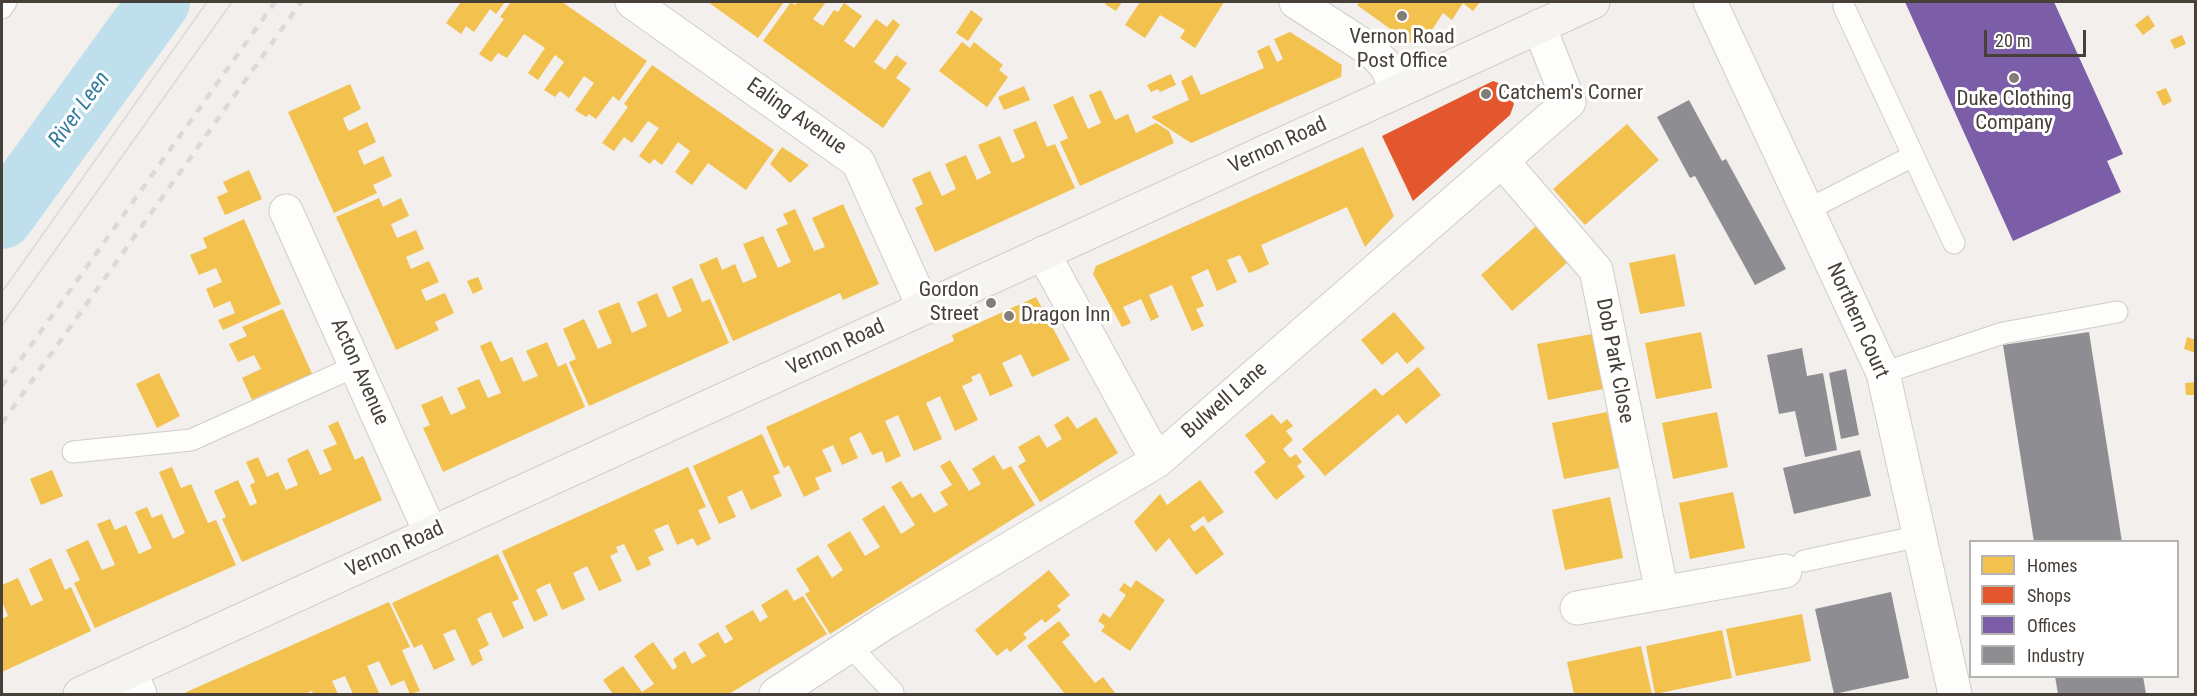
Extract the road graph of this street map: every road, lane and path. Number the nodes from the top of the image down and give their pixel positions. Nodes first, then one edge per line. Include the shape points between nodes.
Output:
1 (6, 2) edge
2 (632, 2) edge
3 (1296, 2) edge
4 (1593, 2) edge
5 (1710, 2) edge
6 (1844, 7) dead end
7 (2, 8) edge
8 (1539, 26) junction
9 (1398, 91) junction
10 (1913, 156) junction
11 (1502, 161) junction
12 (1807, 210) junction
13 (286, 211) dead end
14 (1954, 243) dead end
15 (1043, 254) junction
16 (924, 308) junction
17 (2117, 312) dead end
18 (356, 366) junction
19 (1883, 373) junction
20 (73, 452) dead end
21 (1157, 461) junction
22 (432, 534) junction
23 (1920, 536) junction
24 (1794, 566) joint
25 (1662, 593) junction
26 (1577, 608) dead end
27 (850, 646) junction
28 (135, 683) edge
29 (80, 694) edge
30 (776, 694) edge
31 (891, 694) edge
32 (1955, 694) edge

1 - 7 lane
2 - 16 street, Ealing Avenue via 858,162
3 - 9 street via 1372,51 1386,66
4 - 8 main road, Vernon Road
5 - 12 street, Northern Court
6 - 10 lane
8 - 9 main road, Vernon Road
8 - 11 street, Bulwell Lane via 1569,102
9 - 15 main road, Vernon Road
10 - 12 lane
10 - 14 lane
11 - 21 street, Bulwell Lane
11 - 25 street, Dob Park Close via 1596,270
12 - 19 street, Northern Court
13 - 18 street, Acton Avenue
15 - 16 main road, Vernon Road
15 - 21 street
16 - 22 main road, Vernon Road
17 - 19 lane via 2003,333
18 - 20 lane via 191,440
18 - 22 street, Acton Avenue
19 - 23 street, Northern Court
21 - 27 street, Bulwell Lane
22 - 28 main road, Vernon Road
23 - 24 lane
23 - 32 street, Northern Court
24 - 25 street
25 - 26 street
27 - 30 street, Bulwell Lane
27 - 31 lane
28 - 29 main road, Vernon Road

